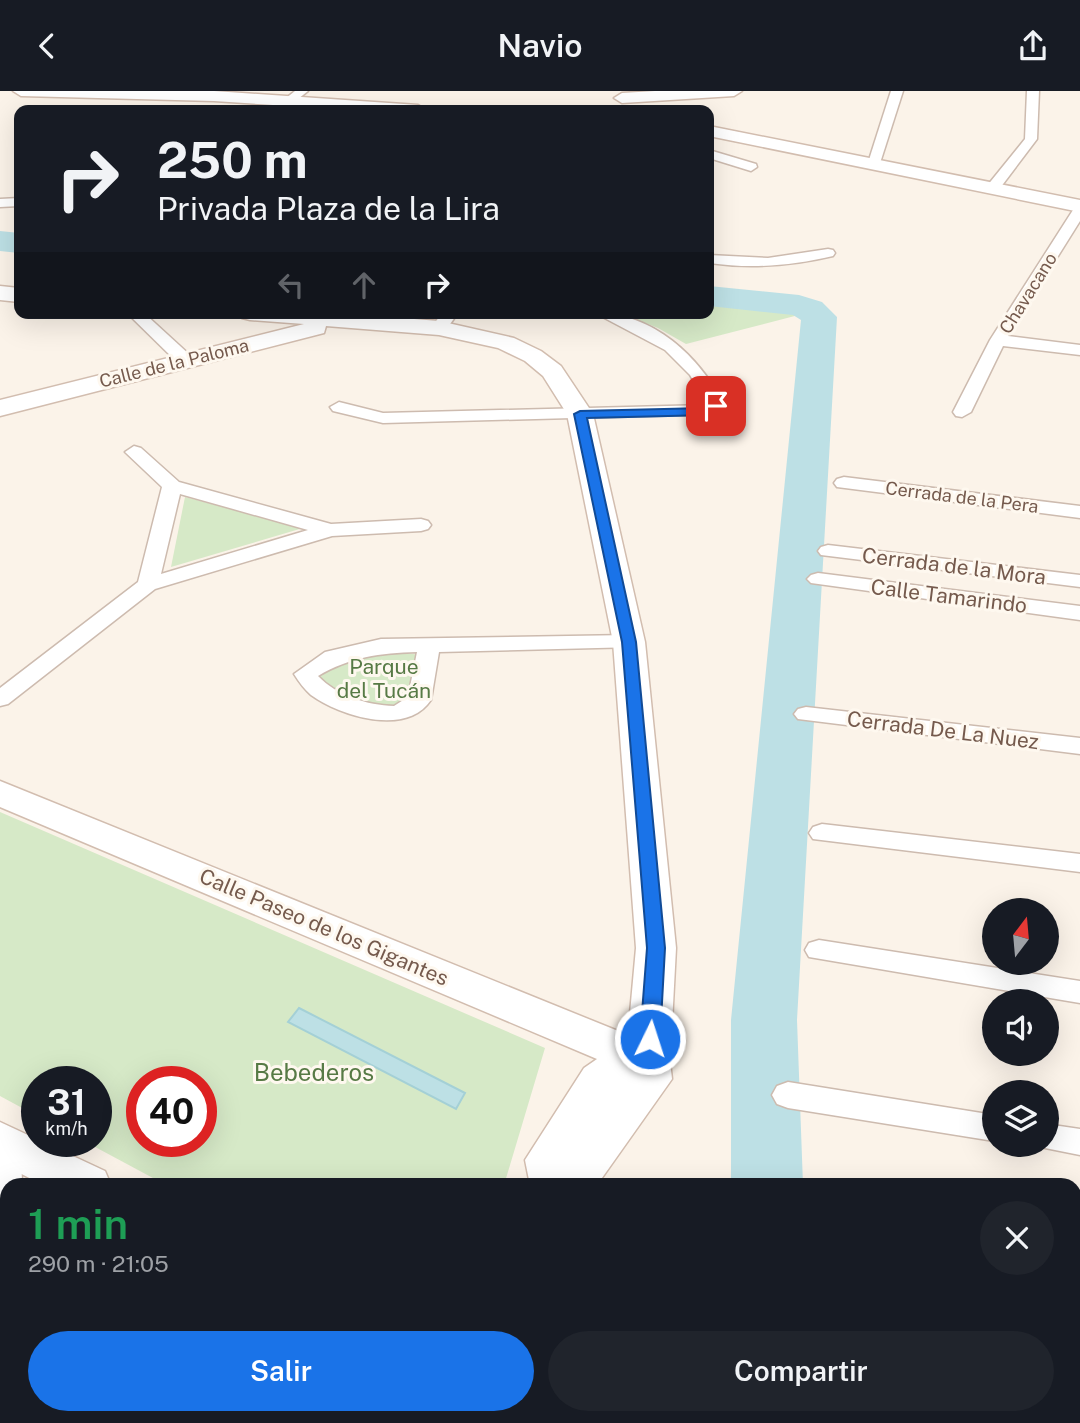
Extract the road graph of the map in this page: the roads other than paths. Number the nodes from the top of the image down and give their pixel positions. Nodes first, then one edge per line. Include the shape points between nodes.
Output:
1 (21, 91) edge
2 (734, 91) edge
3 (897, 91) edge
4 (1032, 91) edge
5 (707, 92) edge
6 (218, 94) edge
7 (295, 96) edge
8 (620, 99) edge
9 (321, 105) edge
10 (714, 134) edge
11 (714, 156) edge
12 (874, 163) junction
13 (751, 167) dead end
14 (992, 189) junction
15 (1076, 207) edge
16 (828, 253) dead end
17 (714, 259) edge
18 (141, 319) edge
19 (334, 319) edge
20 (618, 319) edge
21 (348, 320) junction
22 (445, 321) edge
23 (998, 340) junction
24 (1080, 350) edge
25 (185, 360) junction
26 (339, 407) dead end
27 (0, 408) edge
28 (962, 412) dead end
29 (580, 414) junction
30 (134, 452) dead end
31 (844, 483) dead end
32 (172, 486) junction
33 (1080, 512) edge
34 (421, 526) dead end
35 (330, 530) junction
36 (828, 551) dead end
37 (818, 579) dead end
38 (1080, 582) edge
39 (148, 585) junction
40 (1080, 613) edge
41 (629, 642) junction
42 (429, 646) junction
43 (0, 699) edge
44 (806, 714) dead end
45 (1080, 745) edge
46 (0, 793) edge
47 (822, 834) dead end
48 (1080, 863) edge
49 (819, 950) dead end
50 (1080, 992) edge
51 (648, 1062) junction
52 (788, 1095) dead end
53 (982, 1126) edge
54 (1059, 1139) edge
55 (2, 1142) edge
56 (1080, 1142) edge
57 (3, 1178) edge
58 (74, 1178) edge
59 (552, 1178) edge

1 - 6 street
2 - 5 street
3 - 12 street
4 - 14 street via 1031,139
5 - 8 street
6 - 7 street
7 - 9 street
10 - 12 street
11 - 13 street
12 - 14 street
14 - 15 street
15 - 23 street, Chavacano
16 - 17 street via 795,262
18 - 25 street
19 - 21 street
20 - 29 street via 659,336 695,372 716,406 709,412
21 - 22 street
21 - 25 street, Calle de la Paloma
22 - 29 street via 533,356 552,371
23 - 24 street, Chavacano
23 - 28 street, Chavacano
25 - 27 street, Calle de la Paloma
26 - 29 street via 383,418
29 - 41 street
30 - 32 street
31 - 33 street, Cerrada de la Pera
32 - 35 street
32 - 39 street
34 - 35 street
35 - 39 street
36 - 38 street, Cerrada de la Mora
37 - 40 street, Calle Tamarindo
39 - 43 street
41 - 42 street
41 - 51 street via 656,948
42 - 42 street via 356,650 305,674 335,698 399,713 419,700
44 - 45 street, Cerrada De La Nuez
46 - 51 street, Calle Paseo de los Gigantes
47 - 48 street
49 - 50 street
51 - 59 street via 625,1063 600,1081 548,1160
52 - 53 street
54 - 56 street
55 - 57 street
55 - 58 street

